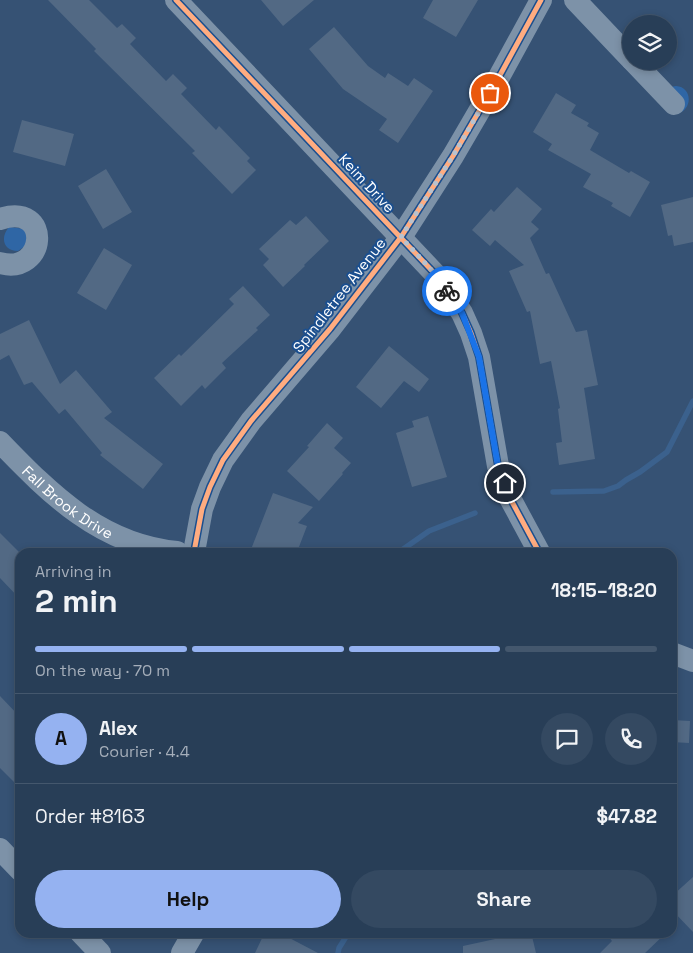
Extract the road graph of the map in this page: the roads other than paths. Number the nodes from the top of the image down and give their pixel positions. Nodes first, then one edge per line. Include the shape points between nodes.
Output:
1 (176, 0) edge
2 (541, 0) edge
3 (575, 0) edge
4 (622, 49) edge
5 (642, 70) edge
6 (674, 104) dead end
7 (0, 219) edge
8 (401, 237) junction
9 (0, 263) edge
10 (0, 442) edge
11 (154, 548) edge
12 (195, 548) edge
13 (537, 548) edge
14 (677, 655) edge
15 (693, 661) edge
16 (0, 849) edge
17 (15, 865) edge
18 (86, 938) edge
19 (191, 938) edge
20 (100, 953) edge
21 (182, 953) edge

1 - 8 street, Keim Drive
2 - 8 street, Spindletree Avenue via 453,156
3 - 4 street
5 - 6 street
7 - 9 street via 22,216 31,223 38,241 35,251 26,259 16,264
8 - 12 street, Spindletree Avenue via 223,460 202,509
8 - 13 street, Keim Drive via 437,276 462,313 471,333 479,357 498,466 511,500
10 - 11 street, Fall Brook Drive via 57,499 93,524 120,538
14 - 15 street
16 - 17 street
18 - 20 street
19 - 21 street

